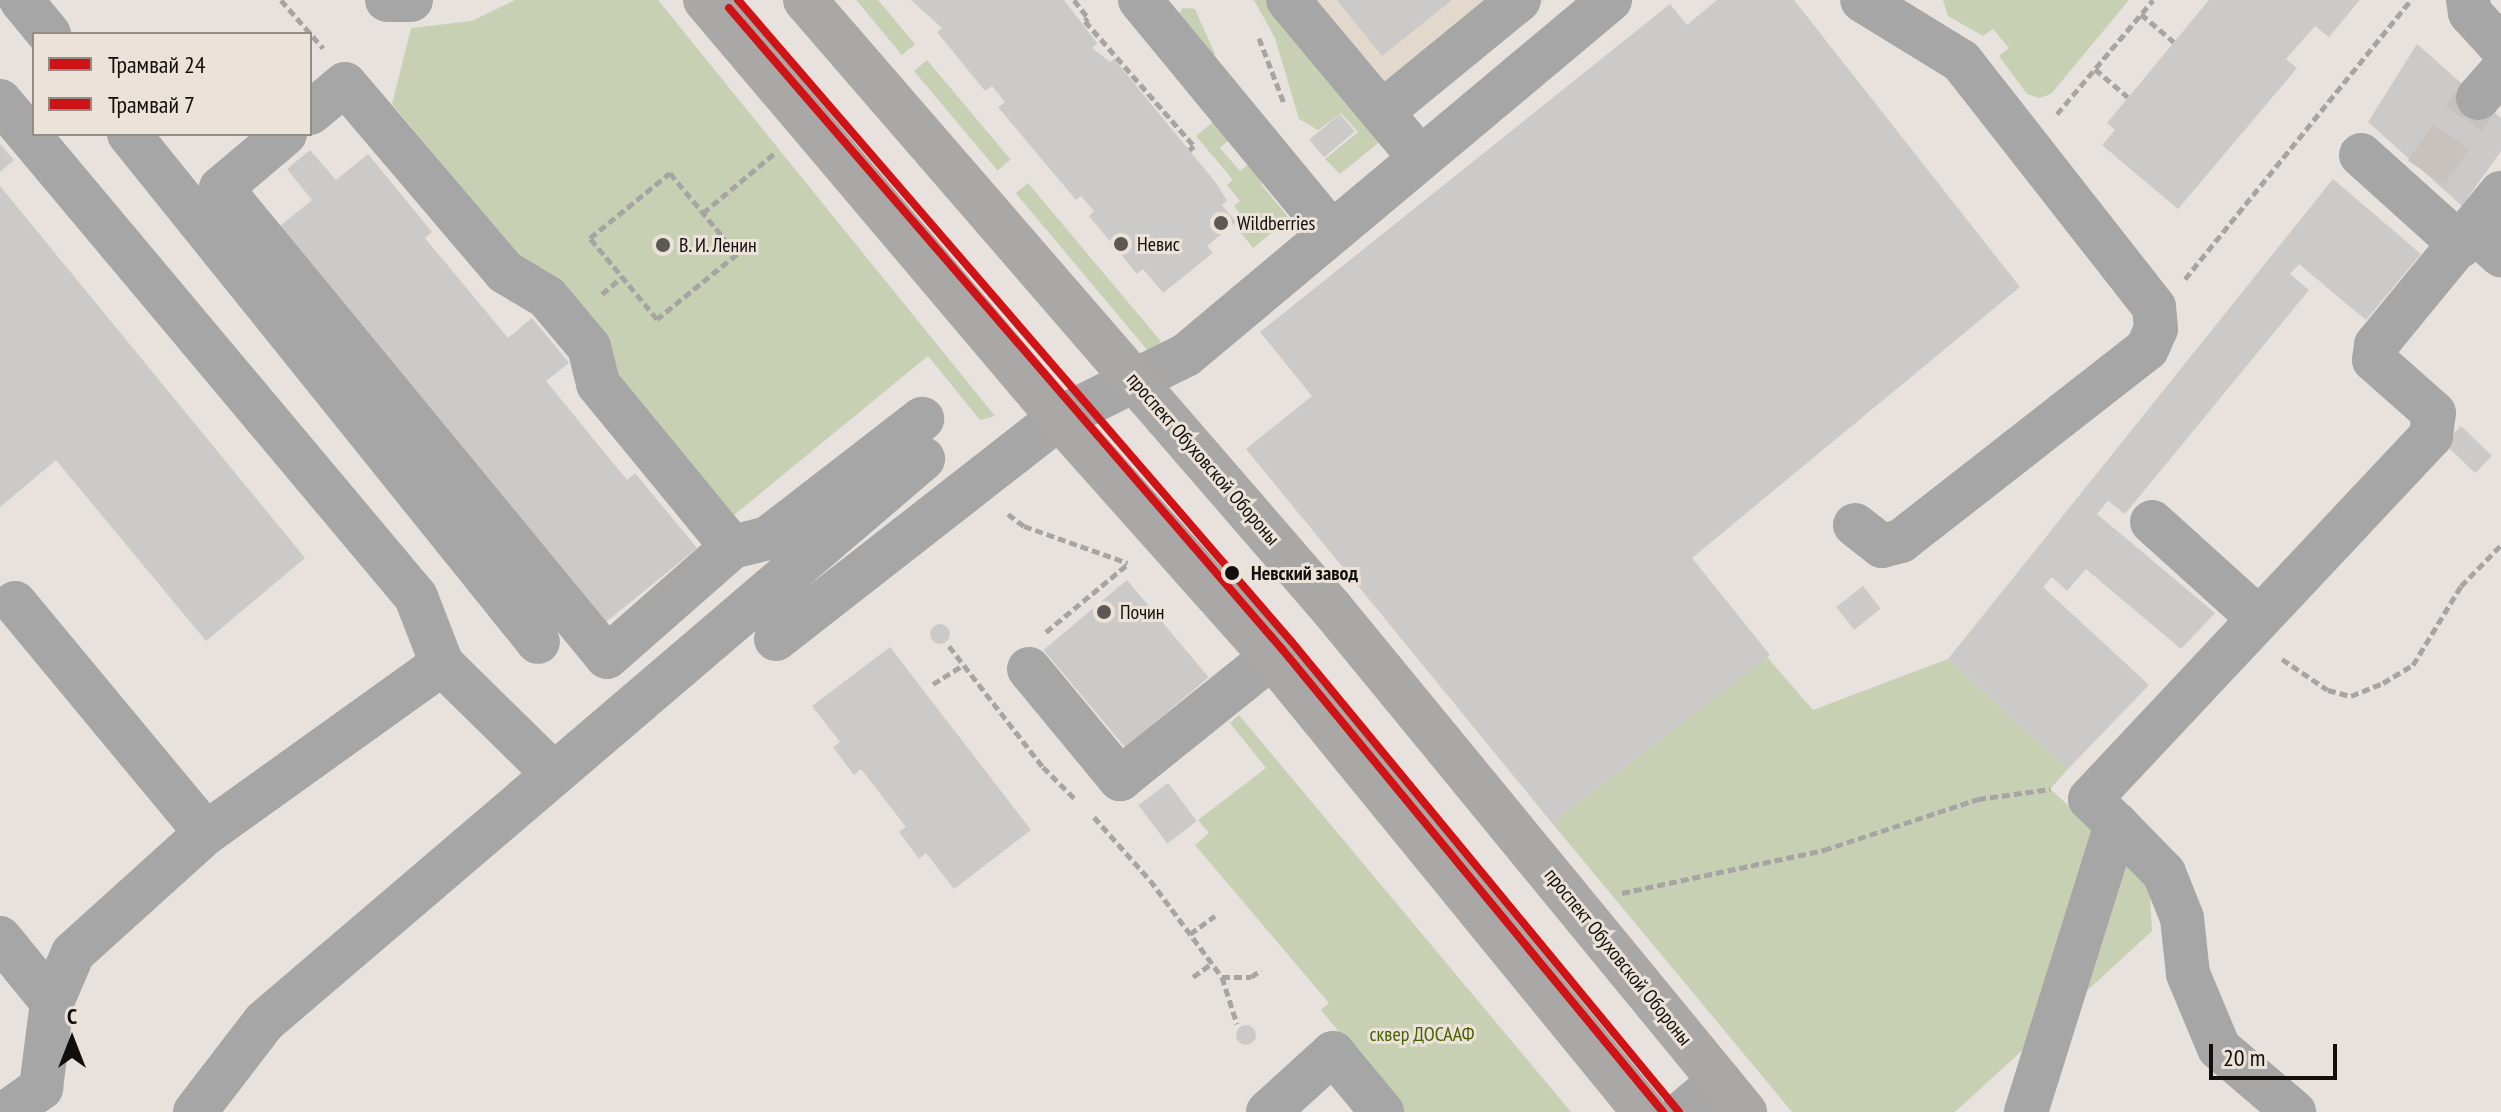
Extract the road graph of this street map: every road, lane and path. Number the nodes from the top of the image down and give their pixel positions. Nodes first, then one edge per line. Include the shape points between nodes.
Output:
1 (21, 0) edge
2 (281, 0) edge
3 (387, 0) edge
4 (411, 0) edge
5 (705, 0) edge
6 (805, 0) edge
7 (1074, 0) edge
8 (1140, 0) edge
9 (1288, 0) edge
10 (1519, 0) edge
11 (1610, 0) edge
12 (1862, 0) edge
13 (2153, 0) edge
14 (2411, 0) edge
15 (2468, 0) edge
16 (2141, 14) junction
17 (1256, 29) dead end
18 (47, 32) edge
19 (309, 32) edge
20 (312, 35) edge
21 (2174, 42) dead end
22 (2501, 47) edge
23 (2095, 69) junction
24 (345, 84) junction
25 (1277, 84) dead end
26 (2128, 97) dead end
27 (0, 101) edge
28 (312, 111) edge
29 (1382, 112) junction
30 (2046, 127) dead end
31 (131, 136) edge
32 (283, 136) edge
33 (786, 143) dead end
34 (1189, 150) dead end
35 (2361, 155) dead end
36 (1420, 158) junction
37 (2501, 193) edge
38 (703, 213) junction
39 (1331, 232) junction
40 (2478, 243) edge
41 (2154, 307) junction
42 (1134, 378) junction
43 (1059, 418) junction
44 (923, 459) junction
45 (971, 486) junction
46 (2152, 522) dead end
47 (1855, 525) dead end
48 (2501, 545) edge
49 (732, 547) junction
50 (15, 603) dead end
51 (2247, 628) junction
52 (776, 639) dead end
53 (538, 642) dead end
54 (949, 646) dead end
55 (1036, 652) joint
56 (1272, 657) junction
57 (442, 664) junction
58 (963, 665) junction
59 (933, 684) dead end
60 (554, 774) junction
61 (2103, 812) junction
62 (206, 833) junction
63 (1623, 893) dead end
64 (1215, 916) dead end
65 (1190, 934) junction
66 (0, 938) edge
67 (1212, 963) junction
68 (1261, 970) dead end
69 (1193, 977) dead end
70 (1222, 977) junction
71 (52, 1002) junction
72 (1237, 1024) dead end
73 (1732, 1097) edge
74 (7, 1112) edge
75 (195, 1112) edge
76 (1268, 1112) edge
77 (1382, 1112) edge
78 (1644, 1112) edge
79 (1683, 1112) edge
80 (2026, 1112) edge
81 (2294, 1112) edge

1 - 18 lane
2 - 19 path
3 - 4 lane
5 - 43 main road
6 - 42 main road, проспект Обуховской Обороны
7 - 34 path via 1088,18 1085,21 1194,146
8 - 39 lane
9 - 29 lane
10 - 29 lane
11 - 36 lane
12 - 41 lane via 1961,61
13 - 16 path
14 - 41 path via 2176,289
15 - 22 lane via 2470,13
16 - 21 path
16 - 23 path
17 - 25 path
20 - 24 path
23 - 26 path
23 - 30 path
24 - 28 lane
24 - 49 lane via 505,272 547,297 589,347 598,384
27 - 57 lane via 416,597
29 - 36 lane
31 - 53 lane
32 - 49 lane via 221,188 607,657
33 - 38 path
35 - 40 lane via 2417,185
36 - 39 lane
37 - 40 lane
38 - 38 path via 737,254 657,319 590,238 670,173
39 - 42 lane via 1186,355
40 - 51 lane via 2376,345 2374,360 2434,413 2431,436
41 - 47 lane via 2156,329 2147,349 1901,541 1882,546
42 - 43 lane
42 - 73 main road, проспект Обуховской Обороны via 1332,609
43 - 45 lane
43 - 56 main road
44 - 45 lane
44 - 49 lane via 922,419 768,538
44 - 60 lane
45 - 52 lane
45 - 55 path via 1024,526 1129,563
46 - 51 lane
48 - 51 path via 2461,586 2413,665 2351,696 2328,690
50 - 62 lane
51 - 61 lane
54 - 58 path
55 - 56 lane via 1118,791
56 - 78 main road
57 - 60 lane
57 - 62 lane
58 - 59 path
58 - 65 path via 1043,767 1150,880
60 - 75 lane via 264,1022
61 - 63 path via 2042,786 1978,799 1824,850
61 - 80 lane
61 - 81 lane via 2164,873 2182,918 2188,974 2219,1048
62 - 71 lane via 73,953
64 - 65 path
65 - 67 path
66 - 71 lane
67 - 69 path
67 - 70 path
68 - 70 path via 1251,977
70 - 72 path
71 - 74 lane via 41,1088
73 - 79 lane
76 - 77 lane via 1333,1053

